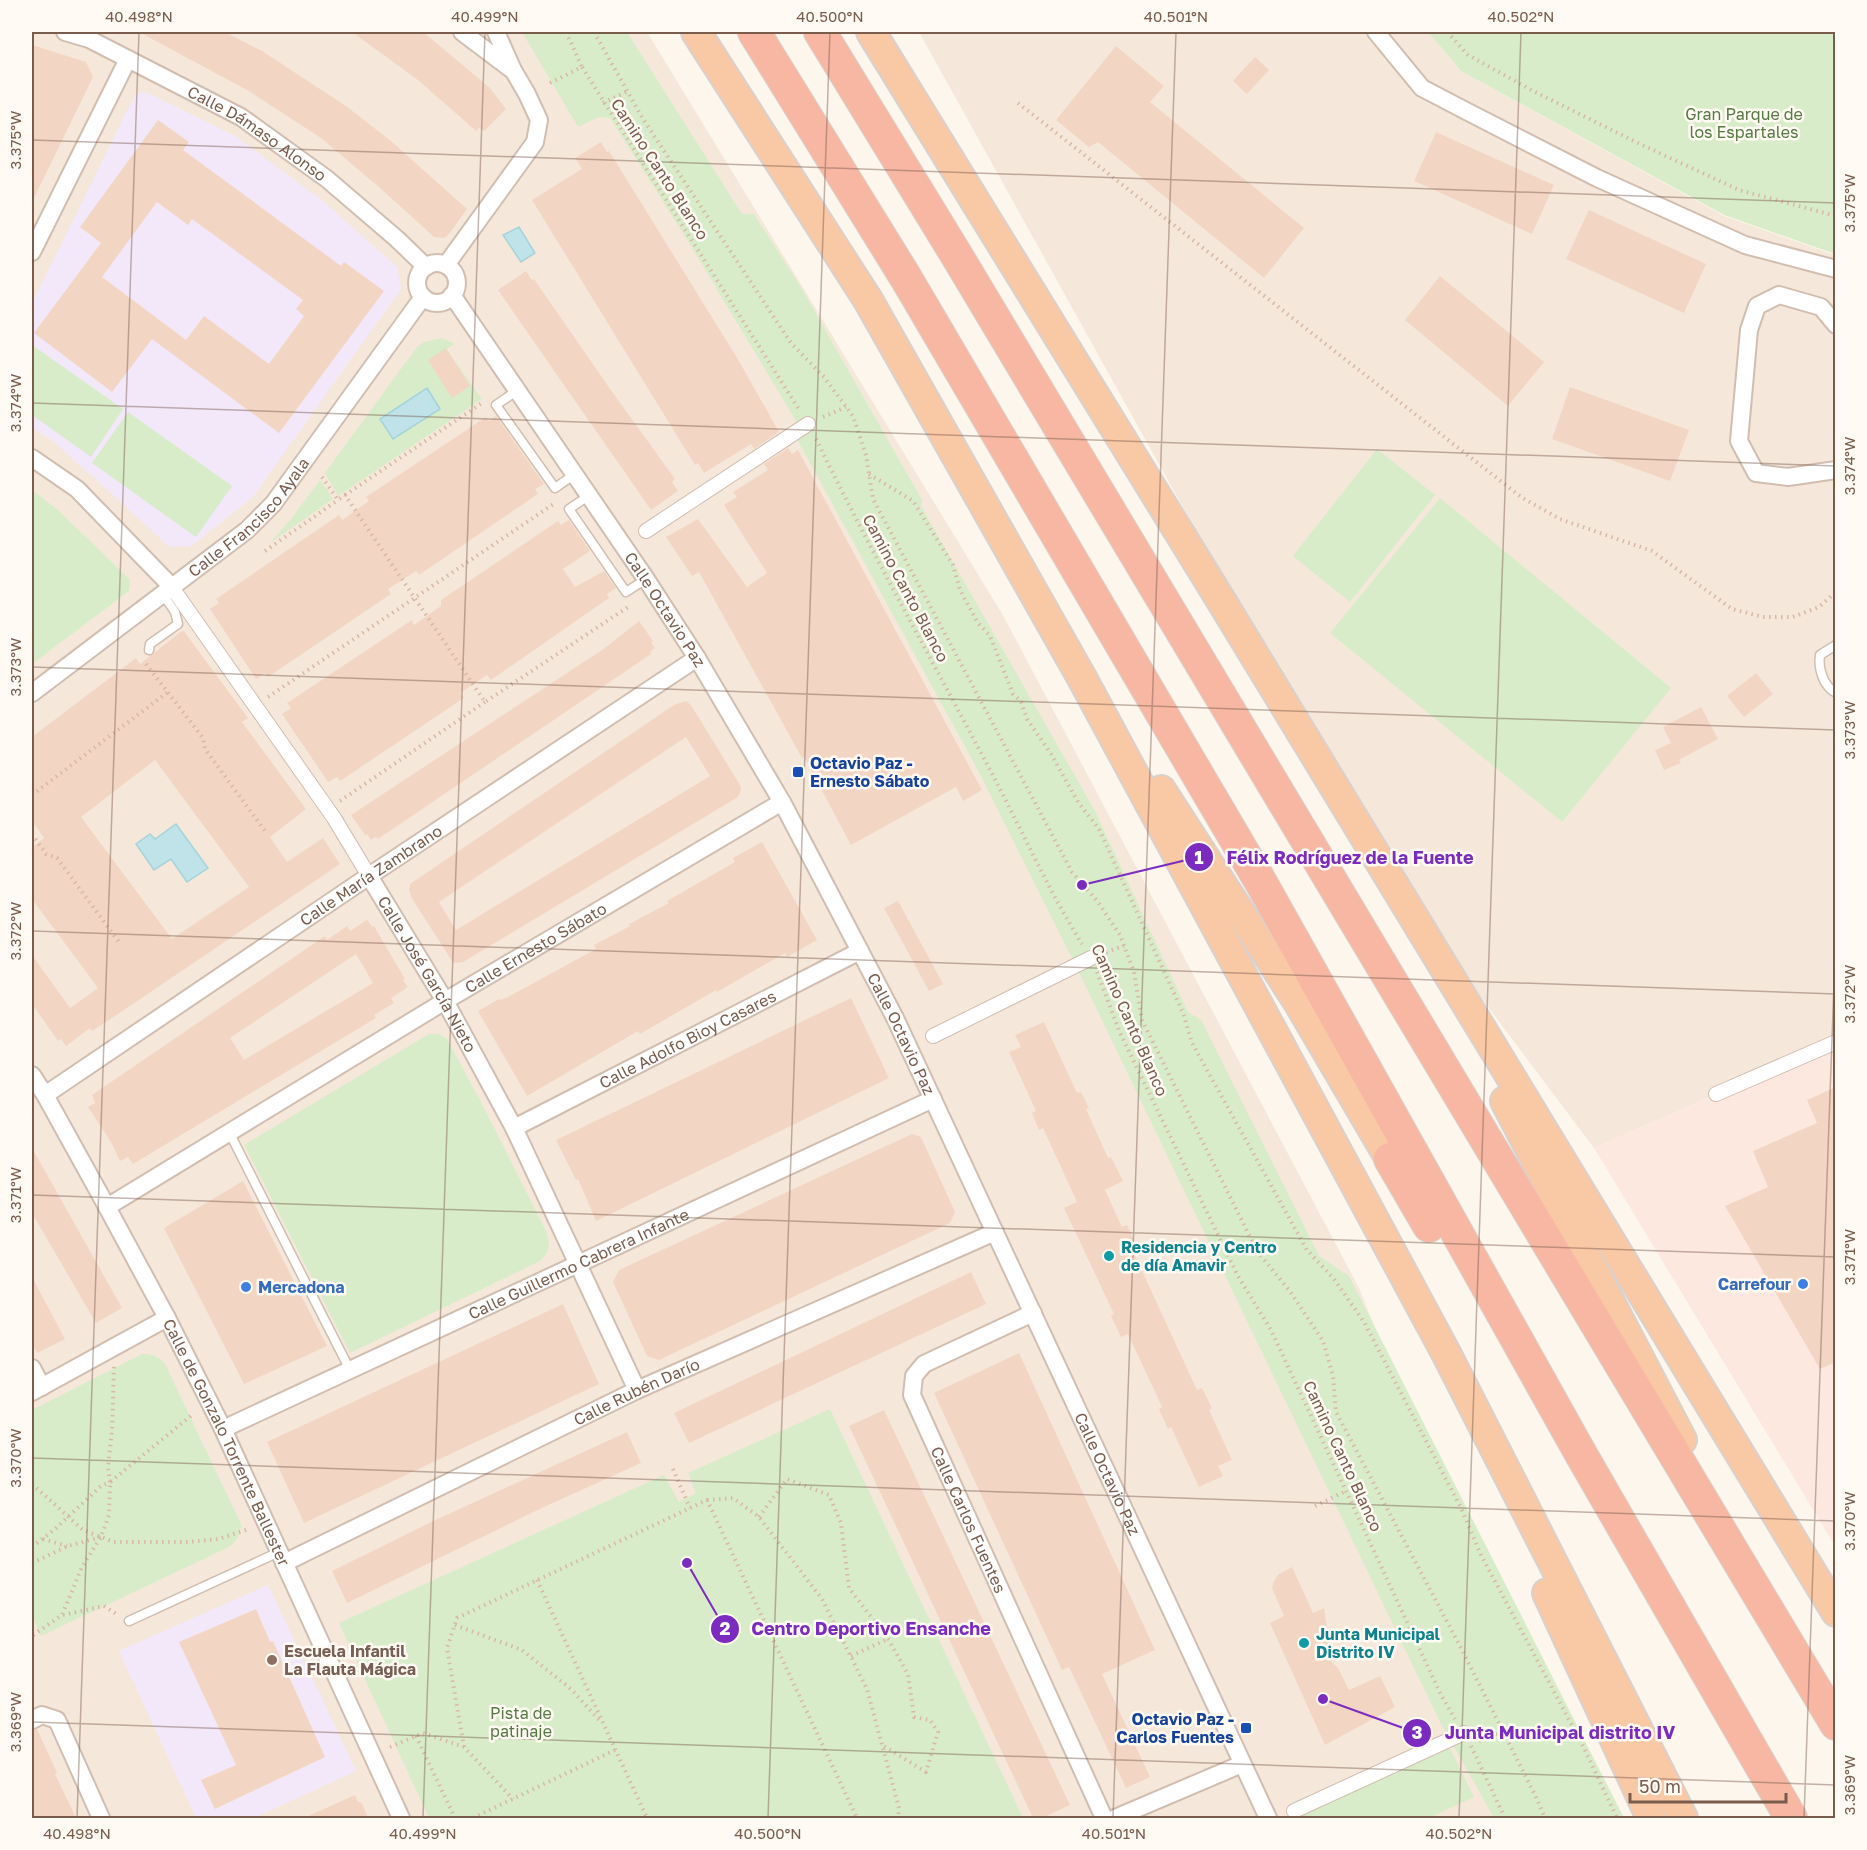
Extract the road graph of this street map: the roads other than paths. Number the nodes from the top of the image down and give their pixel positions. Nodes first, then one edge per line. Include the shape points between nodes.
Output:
1 (65, 32) edge
2 (462, 32) edge
3 (496, 32) edge
4 (696, 32) edge
5 (754, 32) edge
6 (820, 32) edge
7 (871, 32) edge
8 (885, 32) edge
9 (1376, 32) edge
10 (128, 59) junction
11 (513, 70) junction
12 (990, 226) junction
13 (32, 252) edge
14 (446, 265) junction
15 (426, 267) junction
16 (1836, 269) edge
17 (452, 295) junction
18 (423, 297) junction
19 (1836, 325) edge
20 (518, 390) junction
21 (808, 424) road end
22 (32, 458) edge
23 (1836, 470) edge
24 (576, 474) junction
25 (590, 495) junction
26 (646, 531) dead end
27 (646, 579) junction
28 (166, 590) junction
29 (1836, 645) edge
30 (149, 650) dead end
31 (697, 658) junction
32 (1082, 678) junction
33 (32, 693) edge
34 (1836, 693) edge
35 (782, 802) junction
36 (1382, 866) junction
37 (369, 876) junction
38 (860, 951) junction
39 (1091, 958) road end
40 (445, 1001) junction
41 (933, 1036) dead end
42 (1836, 1042) edge
43 (32, 1076) edge
44 (1716, 1094) dead end
45 (45, 1095) junction
46 (933, 1099) junction
47 (514, 1128) junction
48 (228, 1132) junction
49 (1390, 1159) joint
50 (107, 1208) junction
51 (995, 1232) junction
52 (579, 1263) junction
53 (1033, 1313) junction
54 (167, 1318) junction
55 (1446, 1353) junction
56 (32, 1368) edge
57 (350, 1370) junction
58 (37, 1390) edge
59 (637, 1390) junction
60 (223, 1429) junction
61 (1582, 1456) junction
62 (281, 1557) junction
63 (1810, 1569) junction
64 (1836, 1604) edge
65 (1836, 1612) edge
66 (129, 1622) road end
67 (1788, 1644) junction
68 (32, 1720) edge
69 (1836, 1724) edge
70 (1464, 1733) road end
71 (1242, 1764) junction
72 (1294, 1811) dead end
73 (101, 1818) edge
74 (401, 1818) edge
75 (1104, 1818) edge
76 (1115, 1818) edge
77 (1268, 1818) edge
78 (1651, 1818) edge
79 (1683, 1818) edge
80 (1791, 1818) edge

1 - 10 street, Calle Dámaso Alonso via 89,39
2 - 11 street
3 - 11 street
4 - 32 highway via 868,300
5 - 61 highway via 906,278 1263,886
6 - 67 highway
7 - 12 highway
8 - 12 highway
9 - 16 street via 1422,88 1468,112 1597,178 1745,245
10 - 13 street
10 - 15 street, Calle Dámaso Alonso via 242,117 327,179
11 - 14 street via 539,120 535,142
12 - 36 highway
14 - 15 street via 435,263
14 - 17 street via 456,278
15 - 18 street via 417,281
17 - 18 street via 438,302
17 - 20 street, Calle Octavio Paz
18 - 28 street, Calle Francisco Ayala via 273,504 247,530
19 - 23 street via 1821,307 1779,295 1757,306 1749,330 1739,441 1756,472 1788,477
20 - 24 street, Calle Octavio Paz
20 - 24 lane via 496,405 555,488
21 - 26 street
22 - 28 street via 77,489
24 - 25 street, Calle Octavio Paz
25 - 27 street, Calle Octavio Paz
25 - 27 lane via 569,509 626,592
27 - 31 street, Calle Octavio Paz
28 - 30 lane via 178,624 150,644
28 - 33 street, Calle Francisco Ayala
28 - 37 street, Calle José García Nieto via 328,810
29 - 34 lane via 1821,655 1818,665 1828,688
31 - 35 street, Calle Octavio Paz
31 - 37 street, Calle María Zambrano
32 - 49 highway via 1187,828 1286,982
32 - 55 highway
35 - 38 street, Calle Octavio Paz
35 - 40 street, Calle Ernesto Sábato
36 - 63 highway
36 - 67 highway
37 - 40 street, Calle José García Nieto
37 - 45 street, Calle María Zambrano
38 - 46 street, Calle Octavio Paz
38 - 47 street, Calle Adolfo Bioy Casares
39 - 41 street
40 - 47 street, Calle José García Nieto
40 - 48 street, Calle Ernesto Sábato
42 - 44 street
43 - 45 street, Calle de Gonzalo Torrente Ballester
45 - 50 street, Calle de Gonzalo Torrente Ballester
46 - 51 street, Calle Octavio Paz
46 - 52 street, Calle Guillermo Cabrera Infante
47 - 52 street, Calle José García Nieto
48 - 50 street, Calle Ernesto Sábato
48 - 57 lane
49 - 61 highway via 1510,1365
50 - 54 street, Calle de Gonzalo Torrente Ballester
51 - 53 street, Calle Octavio Paz
51 - 59 street, Calle Rubén Darío
52 - 57 street, Calle Guillermo Cabrera Infante
52 - 59 street, Calle José García Nieto
53 - 71 street, Calle Octavio Paz
53 - 75 street, Calle Carlos Fuentes via 924,1364 914,1376 912,1395
54 - 58 street
54 - 60 street, Calle de Gonzalo Torrente Ballester
55 - 78 highway via 1510,1511
55 - 79 highway
56 - 58 street
57 - 60 street, Calle Guillermo Cabrera Infante
59 - 62 street, Calle Rubén Darío
60 - 62 street, Calle de Gonzalo Torrente Ballester
61 - 80 highway
62 - 66 lane
62 - 74 street, Calle de Gonzalo Torrente Ballester
63 - 64 highway
63 - 65 highway
67 - 69 highway
68 - 73 street via 42,1715 57,1720
70 - 72 street
71 - 76 street
71 - 77 street, Calle Octavio Paz

